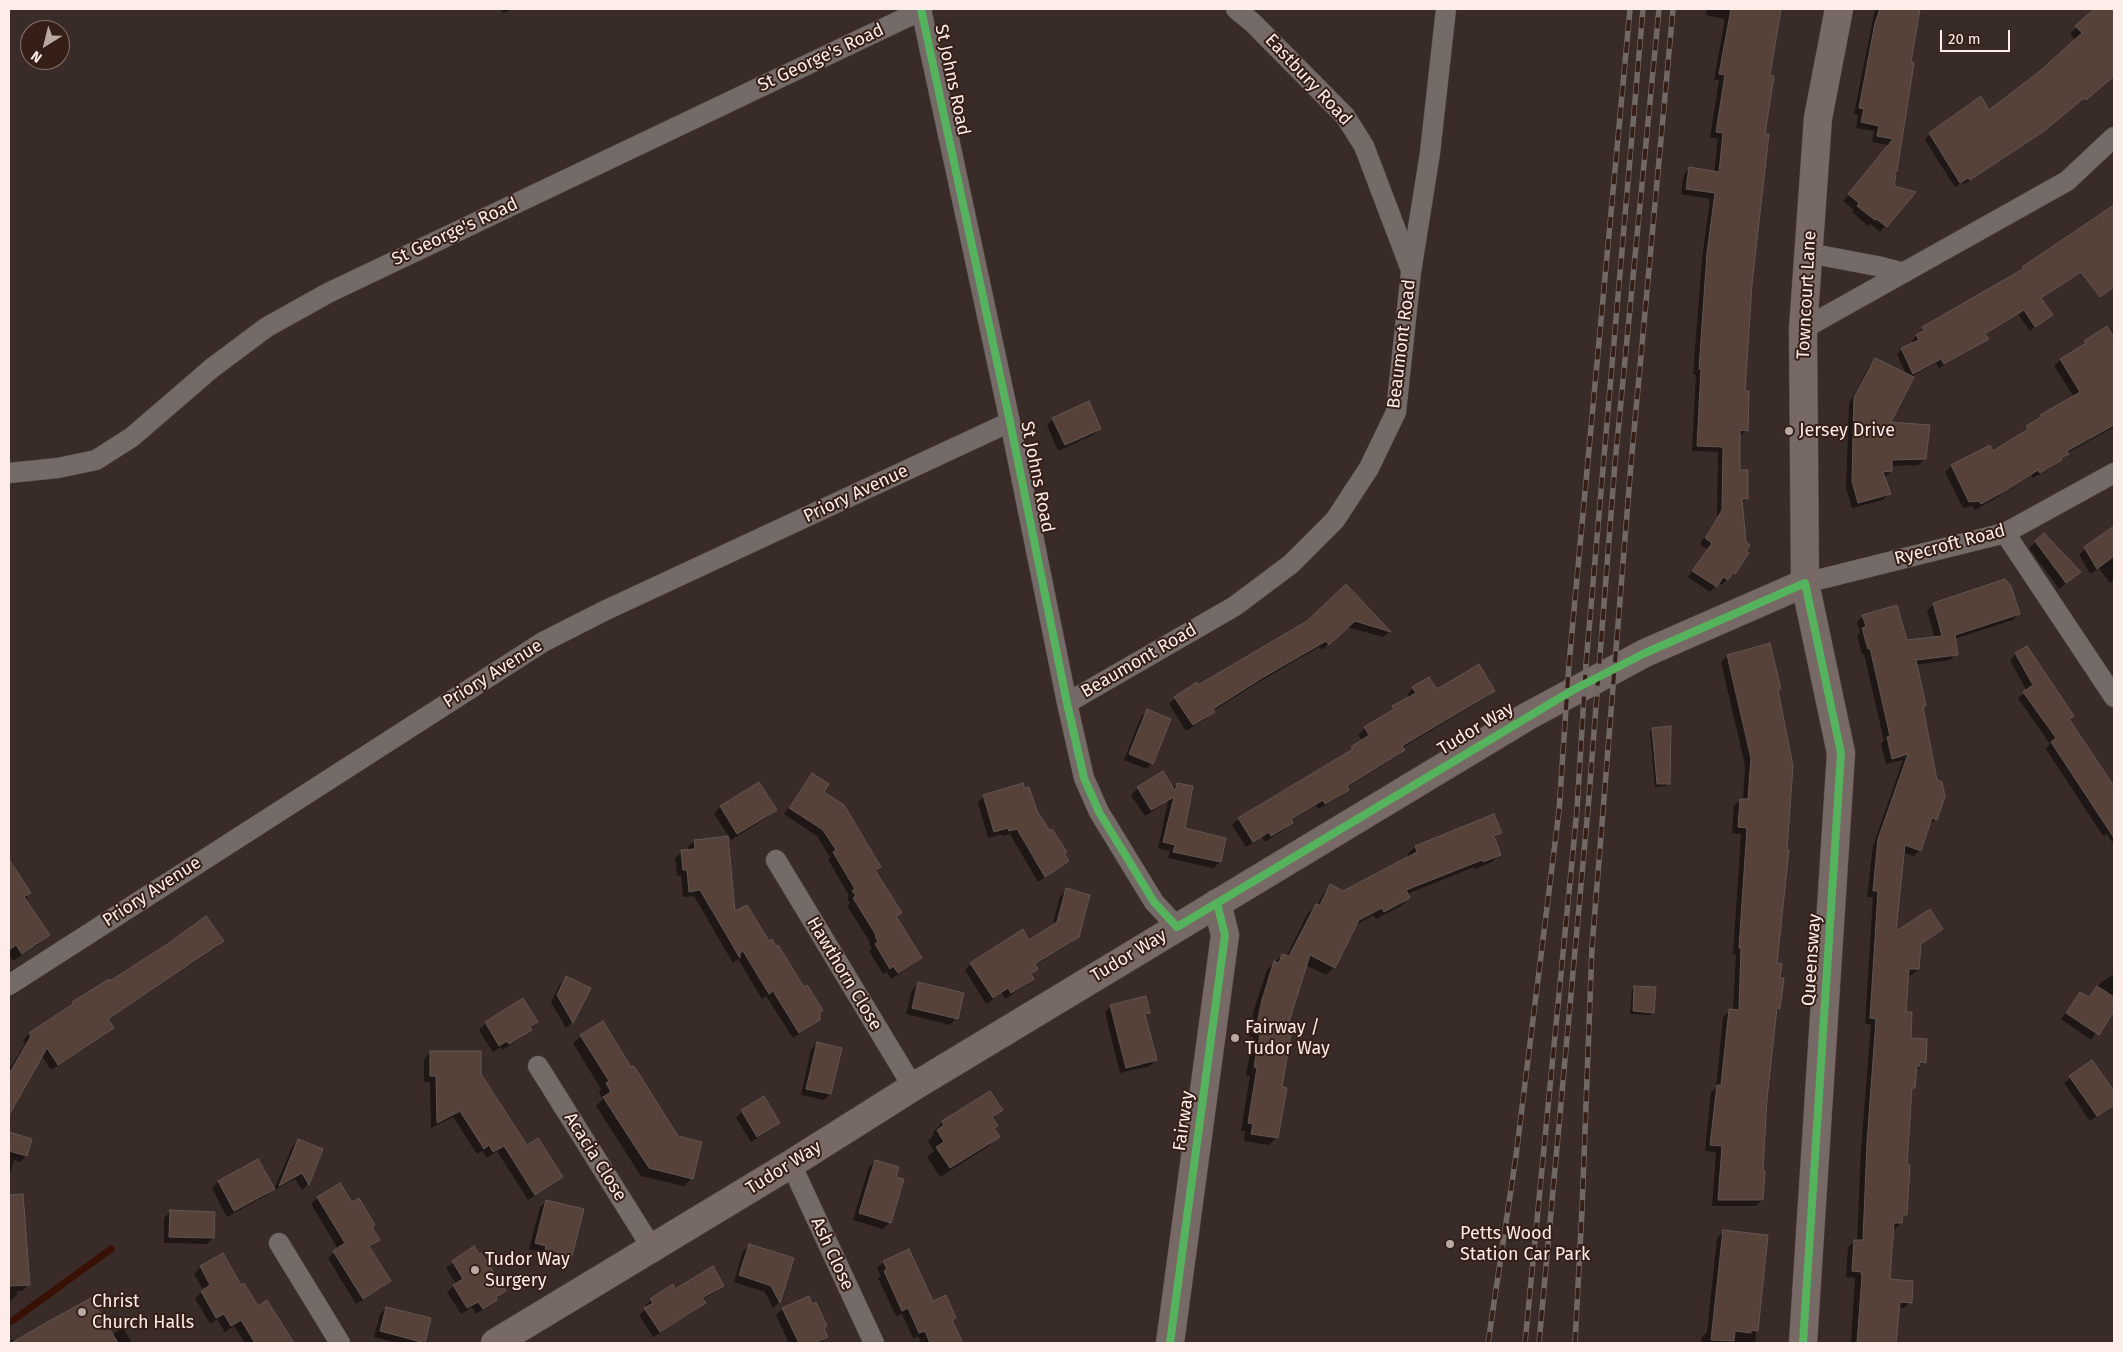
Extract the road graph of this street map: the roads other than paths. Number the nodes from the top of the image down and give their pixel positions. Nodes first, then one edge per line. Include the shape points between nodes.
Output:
1 (922, 9) edge
2 (1236, 9) edge
3 (1446, 9) edge
4 (1839, 9) edge
5 (2114, 137) edge
6 (1808, 253) junction
7 (1411, 272) junction
8 (1904, 273) junction
9 (1803, 329) junction
10 (1010, 422) junction
11 (9, 473) edge
12 (2114, 473) edge
13 (2005, 533) junction
14 (1805, 583) junction
15 (2114, 698) edge
16 (1067, 703) junction
17 (776, 860) dead end
18 (1216, 903) junction
19 (1177, 927) junction
20 (9, 985) edge
21 (538, 1066) dead end
22 (912, 1087) junction
23 (791, 1164) junction
24 (278, 1243) dead end
25 (652, 1248) junction
26 (340, 1343) edge
27 (495, 1343) edge
28 (874, 1343) edge
29 (1170, 1343) edge
30 (1803, 1343) edge

1 - 10 street, St Johns Road
1 - 11 street, St George's Road via 328,293 267,327 212,368 132,437 96,460
2 - 7 street, Eastbury Road via 1345,116 1364,146
3 - 7 street, Beaumont Road via 1430,153
4 - 6 street, Towncourt Lane via 1818,118
5 - 8 street via 2068,181
6 - 8 street
6 - 9 street, Towncourt Lane
7 - 16 street, Beaumont Road via 1396,412 1369,468 1335,520 1291,564 1235,606
8 - 9 street
9 - 14 street, Towncourt Lane
10 - 16 street, St Johns Road
10 - 20 street, Priory Avenue via 543,642
12 - 13 street, Ryecroft Road
13 - 14 street, Ryecroft Road
13 - 15 street
14 - 18 street, Tudor Way via 1645,653 1566,694
14 - 30 street, Queensway via 1841,753
16 - 19 street, St Johns Road via 1084,778 1100,812 1154,902
17 - 22 street, Hawthorn Close
18 - 19 street, Tudor Way
18 - 29 street, Fairway via 1225,935
19 - 22 street, Tudor Way
21 - 25 street, Acacia Close
22 - 23 street, Tudor Way
23 - 25 street, Tudor Way
23 - 28 street, Ash Close
24 - 26 street
25 - 27 street, Tudor Way

